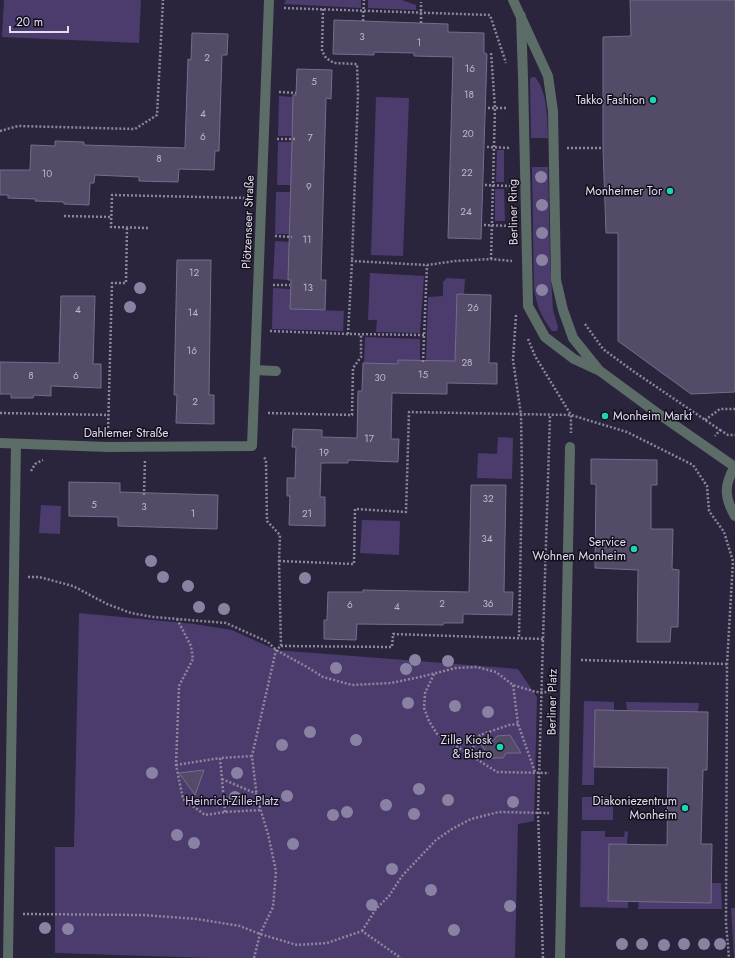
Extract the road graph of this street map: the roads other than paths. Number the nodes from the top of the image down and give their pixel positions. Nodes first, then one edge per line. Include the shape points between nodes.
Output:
1 (513, 0) edge
2 (269, 4) edge
3 (521, 16) junction
4 (256, 370) junction
5 (276, 371) dead end
6 (600, 371) junction
7 (0, 443) edge
8 (16, 444) junction
9 (252, 446) joint
10 (570, 447) road end
11 (735, 466) edge
12 (735, 516) edge
13 (8, 958) edge
14 (560, 958) edge

1 - 3 street, Berliner Ring
2 - 4 street, Plötzenseer Straße
3 - 6 street, Berliner Ring via 548,76 551,97 556,280 573,338
3 - 6 street, Berliner Ring via 528,306 545,337 574,359
4 - 5 street
4 - 9 street, Plötzenseer Straße
6 - 11 street, Berliner Ring
7 - 8 street, Dahlemer Straße
8 - 9 street, Dahlemer Straße
8 - 13 street
10 - 14 street, Berliner Platz
11 - 12 street via 728,478 726,492

